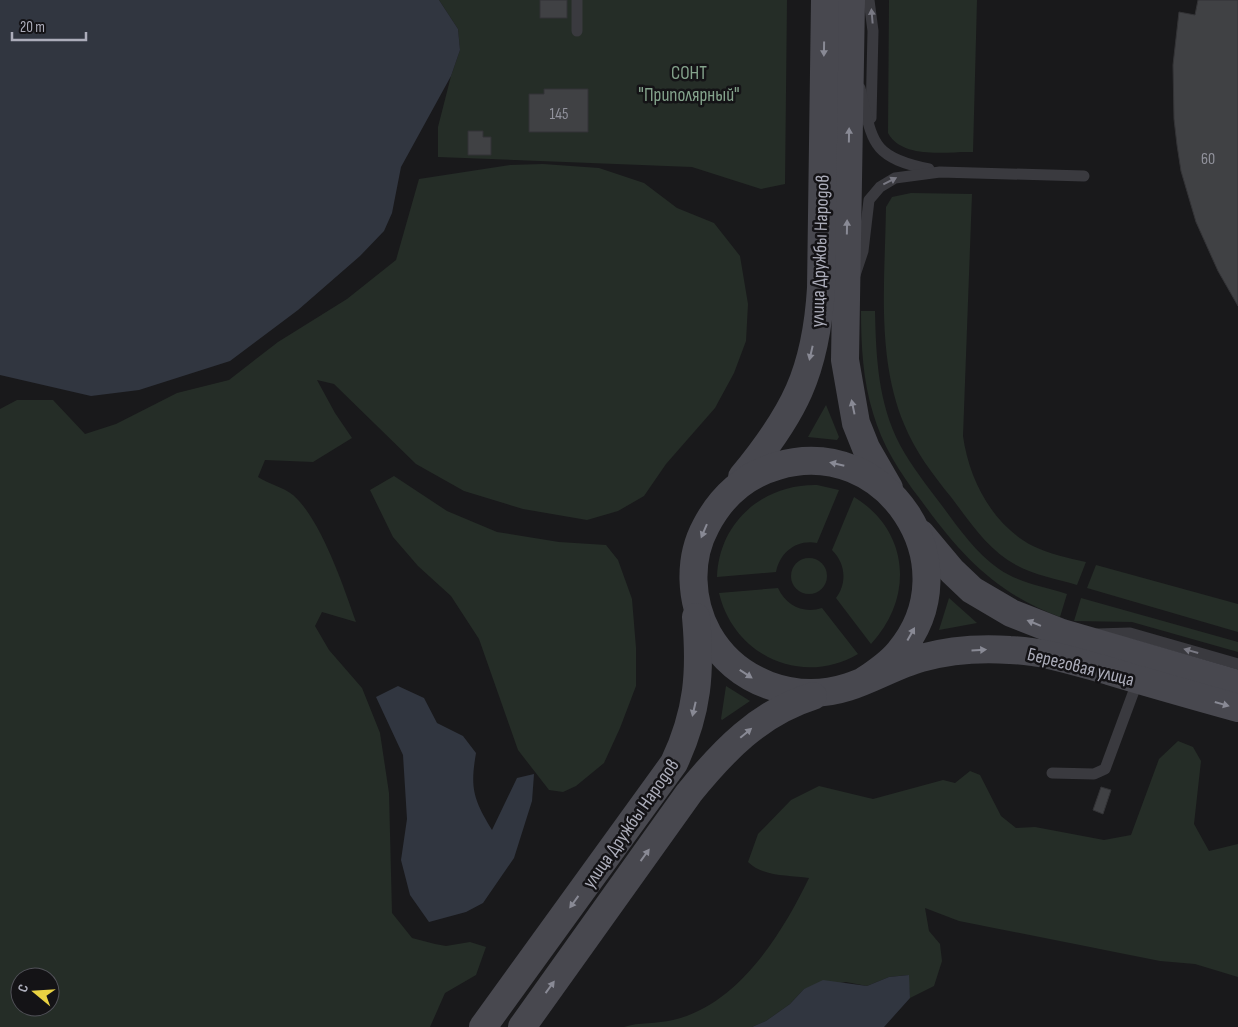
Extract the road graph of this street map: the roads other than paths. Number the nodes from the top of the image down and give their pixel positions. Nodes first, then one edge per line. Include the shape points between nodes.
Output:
1 (576, 0) edge
2 (825, 0) edge
3 (851, 0) edge
4 (869, 0) edge
5 (577, 31) dead end
6 (850, 50) junction
7 (872, 135) junction
8 (940, 172) junction
9 (1084, 176) dead end
10 (845, 304) junction
11 (895, 498) junction
12 (720, 504) junction
13 (913, 522) junction
14 (694, 590) junction
15 (1069, 635) junction
16 (1238, 665) edge
17 (1182, 668) junction
18 (865, 680) junction
19 (1138, 680) junction
20 (1238, 684) edge
21 (821, 693) junction
22 (1238, 708) edge
23 (1052, 773) dead end
24 (484, 1027) edge
25 (522, 1027) edge

1 - 5 lane
2 -> 12 main road, улица Дружбы Народов via 821,288 817,329 805,377 786,419
3 - 6 main road, улица Дружбы Народов
7 -> 4 lane via 873,31
6 - 7 lane
10 -> 6 main road, улица Дружбы Народов
7 - 8 lane via 879,149 894,161
8 - 9 lane
10 -> 8 lane via 863,252 867,208 874,192 895,178
11 -> 10 main road, улица Дружбы Народов via 879,473 856,423 846,360
11 -> 12 main road via 872,478 851,468 829,462 799,461 756,474 742,482
11 - 13 main road, Береговая улица
12 -> 14 main road via 698,544
15 -> 13 main road, Береговая улица via 1011,613 972,590 952,571
18 -> 13 main road via 900,651 921,611 926,566
14 -> 21 main road via 708,634 737,668 777,689
14 -> 24 main road, улица Дружбы Народов via 699,648 696,701 674,763
16 -> 15 lane via 1130,633
15 - 17 main road, Береговая улица
16 - 17 lane
17 - 20 main road, Береговая улица
18 -> 19 main road, Береговая улица via 923,657 984,649 1055,656
18 - 21 main road, Береговая улица
19 -> 22 main road, Береговая улица
19 - 23 lane via 1105,769 1094,774
25 -> 21 main road, улица Дружбы Народов via 688,793 712,765 776,710

